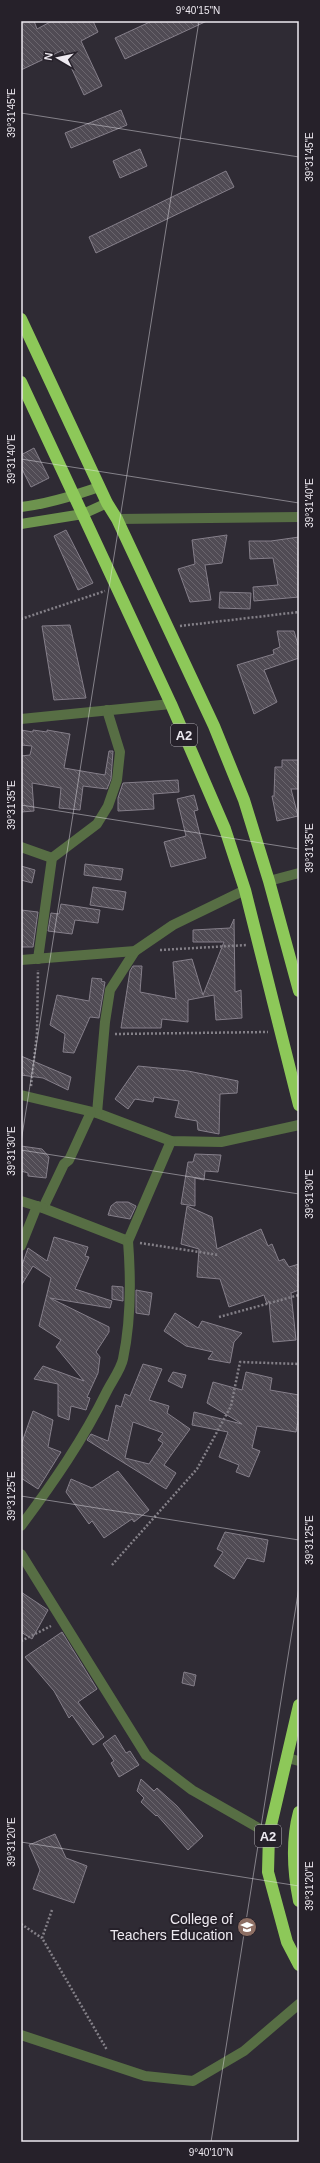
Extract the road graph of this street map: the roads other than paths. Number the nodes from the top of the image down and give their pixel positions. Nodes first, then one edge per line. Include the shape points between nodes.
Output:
1 (21, 319) edge
2 (21, 382) edge
3 (99, 487) junction
4 (73, 496) junction
5 (107, 504) junction
6 (21, 507) edge
7 (83, 514) junction
8 (299, 517) edge
9 (117, 519) junction
10 (21, 524) edge
11 (171, 704) junction
12 (107, 710) junction
13 (21, 719) edge
14 (21, 846) edge
15 (52, 858) junction
16 (299, 873) edge
17 (269, 881) junction
18 (245, 890) junction
19 (135, 951) junction
20 (38, 959) junction
21 (21, 960) edge
22 (299, 991) edge
23 (25, 1096) edge
24 (299, 1105) edge
25 (94, 1112) junction
26 (299, 1125) edge
27 (170, 1141) junction
28 (21, 1201) edge
29 (40, 1207) junction
30 (128, 1241) junction
31 (21, 1246) edge
32 (21, 1526) edge
33 (21, 1554) edge
34 (299, 1705) edge
35 (287, 1758) junction
36 (299, 1761) edge
37 (299, 1812) edge
38 (268, 1834) junction
39 (299, 1901) edge
40 (299, 1965) edge
41 (299, 2004) edge
42 (21, 2034) edge

1 - 3 highway, A2
2 - 4 highway, A2
3 - 4 street
3 - 5 highway, A2
4 - 6 street via 41,505
4 - 7 highway, A2
5 - 7 street
5 - 9 highway, A2
7 - 10 street
7 - 11 highway, A2
8 - 9 street
9 - 17 highway, A2 via 214,726 244,800
11 - 12 street
11 - 18 highway, A2 via 225,829
12 - 13 street
12 - 15 street via 120,752 117,780 108,806 97,824
14 - 15 street
15 - 20 street
16 - 17 street
17 - 22 highway, A2
18 - 19 street via 173,925
18 - 24 highway, A2
19 - 20 street
19 - 25 street via 110,990
20 - 21 street
23 - 25 street
25 - 27 street
25 - 29 street
26 - 27 street via 221,1142
27 - 30 street
28 - 29 street
29 - 30 street
29 - 31 street
30 - 32 street via 129,1302 123,1360 92,1422 59,1475
33 - 38 street via 146,1755 192,1790
34 - 35 highway, A2
35 - 36 street
35 - 38 highway, A2
37 - 39 highway, A2 via 293,1850
38 - 40 highway, A2 via 268,1872 276,1907
41 - 42 street via 244,2051 193,2081 145,2076

